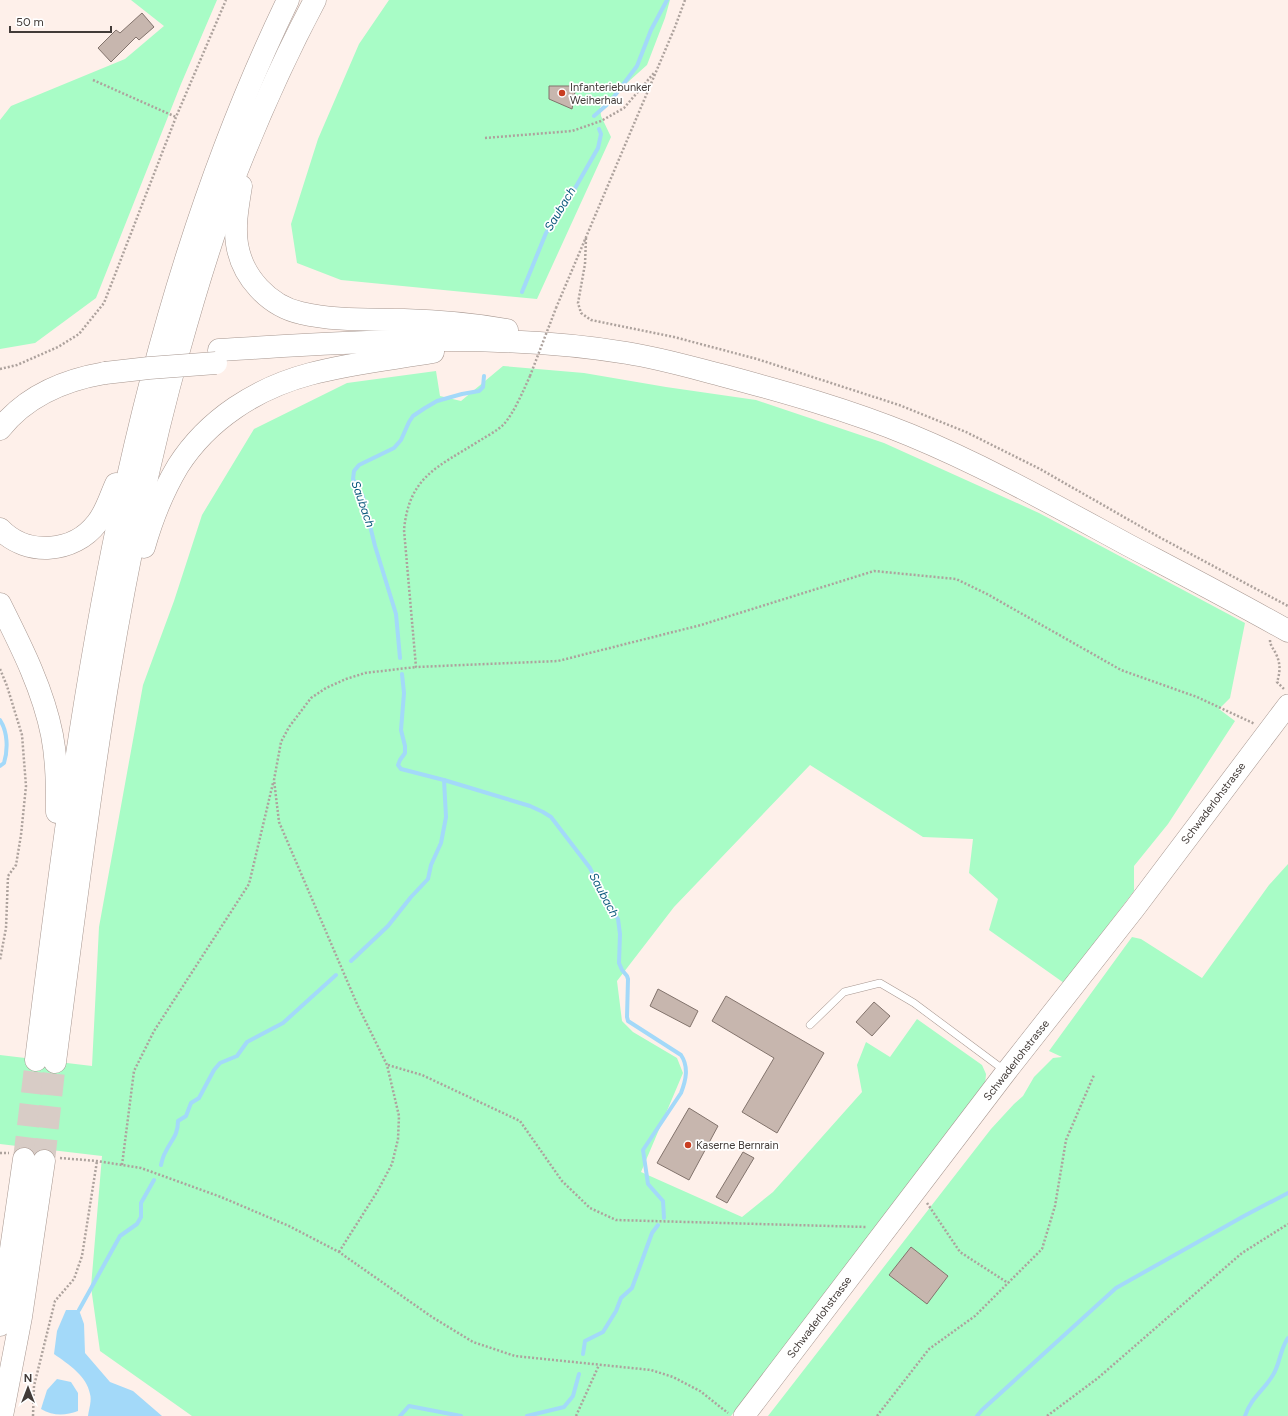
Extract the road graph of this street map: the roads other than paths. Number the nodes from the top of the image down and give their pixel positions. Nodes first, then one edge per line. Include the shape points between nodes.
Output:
1 (288, 0) edge
2 (315, 0) edge
3 (249, 140) junction
4 (433, 352) junction
5 (626, 353) junction
6 (217, 357) junction
7 (107, 367) junction
8 (729, 378) junction
9 (0, 410) edge
10 (140, 424) junction
11 (0, 429) edge
12 (0, 529) edge
13 (0, 604) edge
14 (116, 636) junction
15 (1279, 636) edge
16 (1284, 695) edge
17 (56, 898) junction
18 (810, 1025) dead end
19 (1006, 1072) junction
20 (0, 1325) edge
21 (2, 1416) edge
22 (744, 1416) edge

1 - 10 highway via 230,130 210,187 176,292
2 - 3 highway via 266,99
3 - 5 highway via 237,216 237,244 251,279 281,306 302,314 335,318 466,324
3 - 14 highway via 212,242 172,378 138,515
4 - 6 highway
4 - 8 highway via 561,357
4 - 14 highway via 345,366 294,379 246,400 221,418 197,441 171,478 147,536
5 - 6 highway via 553,344 438,340 312,344
5 - 8 highway
6 - 7 highway
7 - 9 highway via 80,366 49,376 20,392
7 - 11 highway via 44,392 26,403
8 - 15 highway via 784,392 862,417 946,451 1017,485
10 - 12 highway via 106,509 98,523 86,534 65,545 43,548 20,543
10 - 17 highway via 118,518 95,642
13 - 17 highway via 34,675 53,736 57,773
14 - 17 highway via 46,1061
16 - 19 main road, Schwaderlohstrasse via 1135,908
18 - 19 lane via 844,992 880,983 914,1003
19 - 22 main road, Schwaderlohstrasse
20 - 21 highway via 34,1158 21,1316

